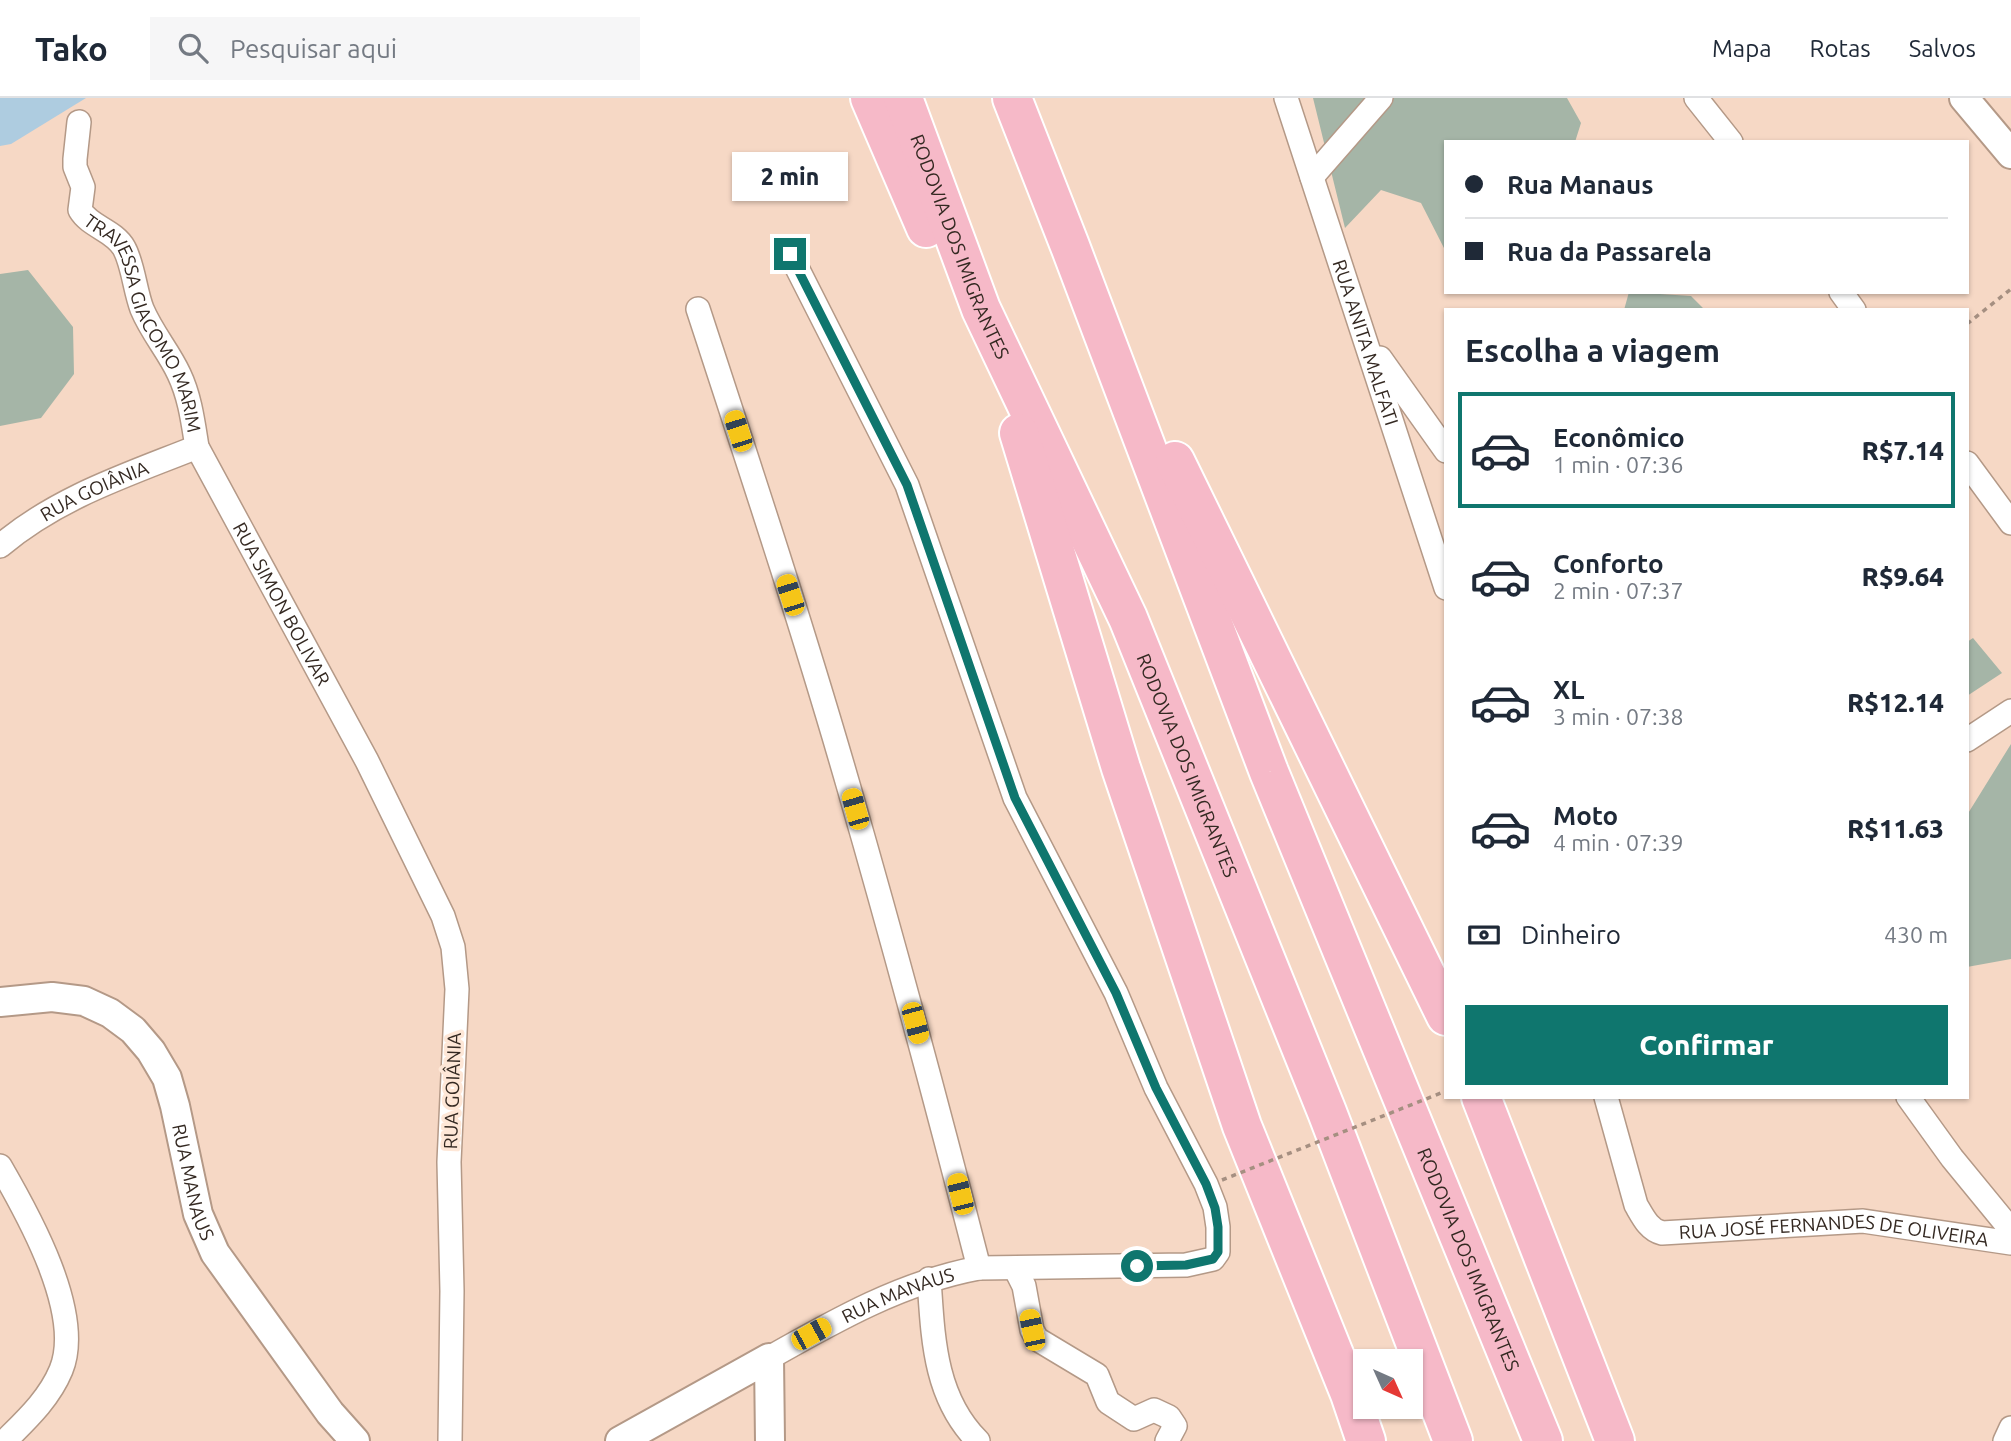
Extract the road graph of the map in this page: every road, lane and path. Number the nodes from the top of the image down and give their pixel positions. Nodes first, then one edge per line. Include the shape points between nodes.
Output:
1 (870, 98) edge
2 (903, 98) edge
3 (1012, 98) edge
4 (1286, 98) edge
5 (1381, 98) edge
6 (1964, 98) edge
7 (1704, 101) edge
8 (79, 122) dead end
9 (1730, 140) edge
10 (2011, 154) edge
11 (1312, 177) junction
12 (1070, 246) junction
13 (790, 254) dead end
14 (2011, 289) edge
15 (698, 309) dead end
16 (982, 309) junction
17 (1969, 322) edge
18 (1366, 338) junction
19 (197, 447) junction
20 (1444, 448) edge
21 (1969, 466) edge
22 (2011, 523) edge
23 (0, 546) edge
24 (1440, 548) edge
25 (1444, 575) edge
26 (2011, 711) edge
27 (1969, 739) edge
28 (367, 761) joint
29 (0, 1002) edge
30 (1444, 1012) edge
31 (1444, 1092) edge
32 (1482, 1099) edge
33 (1607, 1099) edge
34 (1909, 1099) edge
35 (0, 1166) edge
36 (1222, 1180) dead end
37 (2011, 1230) edge
38 (2011, 1243) edge
39 (979, 1268) junction
40 (1015, 1268) junction
41 (929, 1279) junction
42 (769, 1358) junction
43 (2011, 1428) edge
44 (5, 1441) edge
45 (355, 1441) edge
46 (450, 1441) edge
47 (620, 1441) edge
48 (770, 1441) edge
49 (978, 1441) edge
50 (1167, 1441) edge
51 (1366, 1441) edge
52 (1453, 1441) edge
53 (1544, 1441) edge
54 (1615, 1441) edge
55 (2004, 1441) edge

1 - 16 highway via 921,219
2 - 16 highway, RODOVIA DOS IMIGRANTES
3 - 12 highway, RODOVIA DOS IMIGRANTES
4 - 11 street, RUA ANITA MALFATI
5 - 11 street
6 - 10 street
7 - 9 street
8 - 19 street, TRAVESSA GIACOMO MARIM via 75,167 83,187 80,210 124,248 141,307 180,375
11 - 18 street, RUA ANITA MALFATI
12 - 30 highway
12 - 53 highway, RODOVIA DOS IMIGRANTES via 1269,772
13 - 40 street, RUA MANAUS via 907,485 1015,798 1116,993 1215,1208 1219,1245 1216,1256 1206,1262
14 - 17 path
15 - 39 street via 849,786
16 - 51 highway via 1121,768 1242,1126
16 - 52 highway, RODOVIA DOS IMIGRANTES via 1128,618 1327,1112
18 - 20 street
18 - 24 street, RUA ANITA MALFATI
19 - 23 street, RUA GOIÂNIA via 71,498
19 - 28 street, RUA SIMON BOLIVAR
21 - 22 street
24 - 25 street, RUA ANITA MALFATI
26 - 27 street
28 - 46 street, RUA GOIÂNIA via 443,916 453,947 457,989 449,1162
29 - 45 street, RUA MANAUS via 52,997 84,1001 133,1030 151,1051 176,1106 198,1214 215,1253
31 - 36 path, bridge
32 - 54 highway
33 - 38 street, RUA JOSÉ FERNANDES DE OLIVEIRA via 1636,1205 1662,1234 1863,1221
34 - 37 street
35 - 44 street via 64,1306 67,1343 51,1390
39 - 40 street, RUA MANAUS
39 - 41 street, RUA MANAUS
40 - 50 street via 1037,1339 1097,1375 1108,1402 1124,1413 1135,1419 1154,1410 1169,1417 1175,1426
41 - 42 street, RUA MANAUS via 832,1322
41 - 49 street via 944,1390
42 - 47 street, RUA MANAUS
42 - 48 street
43 - 55 street

